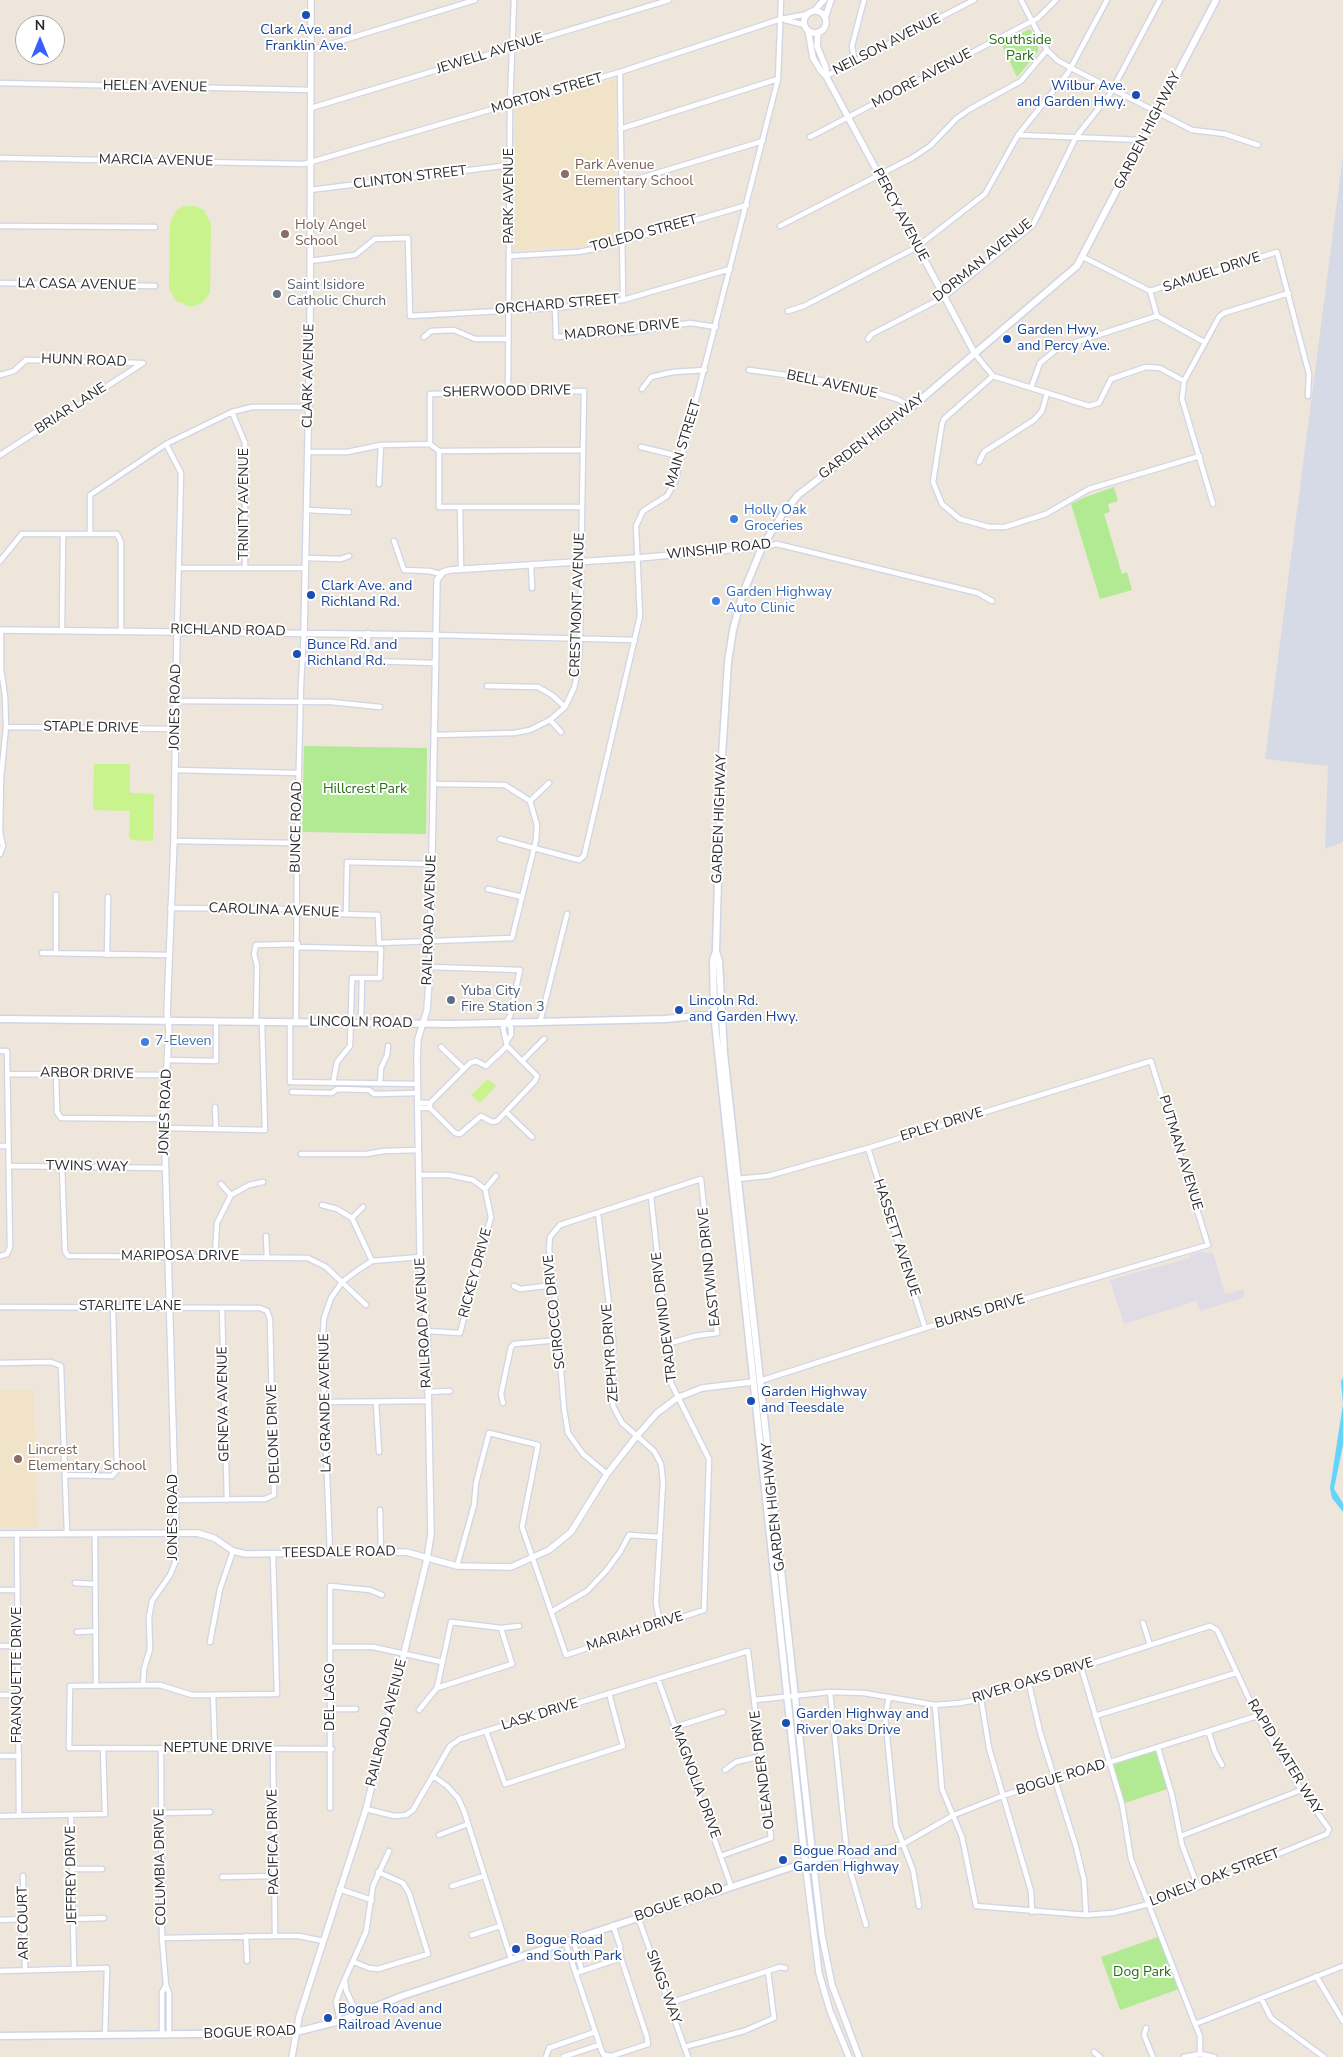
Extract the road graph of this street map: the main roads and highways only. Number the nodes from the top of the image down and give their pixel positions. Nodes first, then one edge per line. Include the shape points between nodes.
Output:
1 (1216, 0) edge
2 (718, 1014) junction
3 (0, 1019) edge
4 (757, 1381) junction
5 (813, 1860) joint
6 (805, 1862) junction
7 (0, 2036) edge

1 - 2 main road, GARDEN HIGHWAY via 1083,257 1060,282 912,407 808,486 782,515 762,547 742,596 730,645 721,772 716,951 713,960
2 - 3 main road, LINCOLN ROAD via 665,1019 423,1024
2 - 4 main road, GARDEN HIGHWAY
4 - 5 main road, GARDEN HIGHWAY
4 - 6 main road, GARDEN HIGHWAY
5 - 6 main road, BOGUE ROAD
6 - 7 main road, BOGUE ROAD via 402,1996 340,2021 296,2032 267,2035

